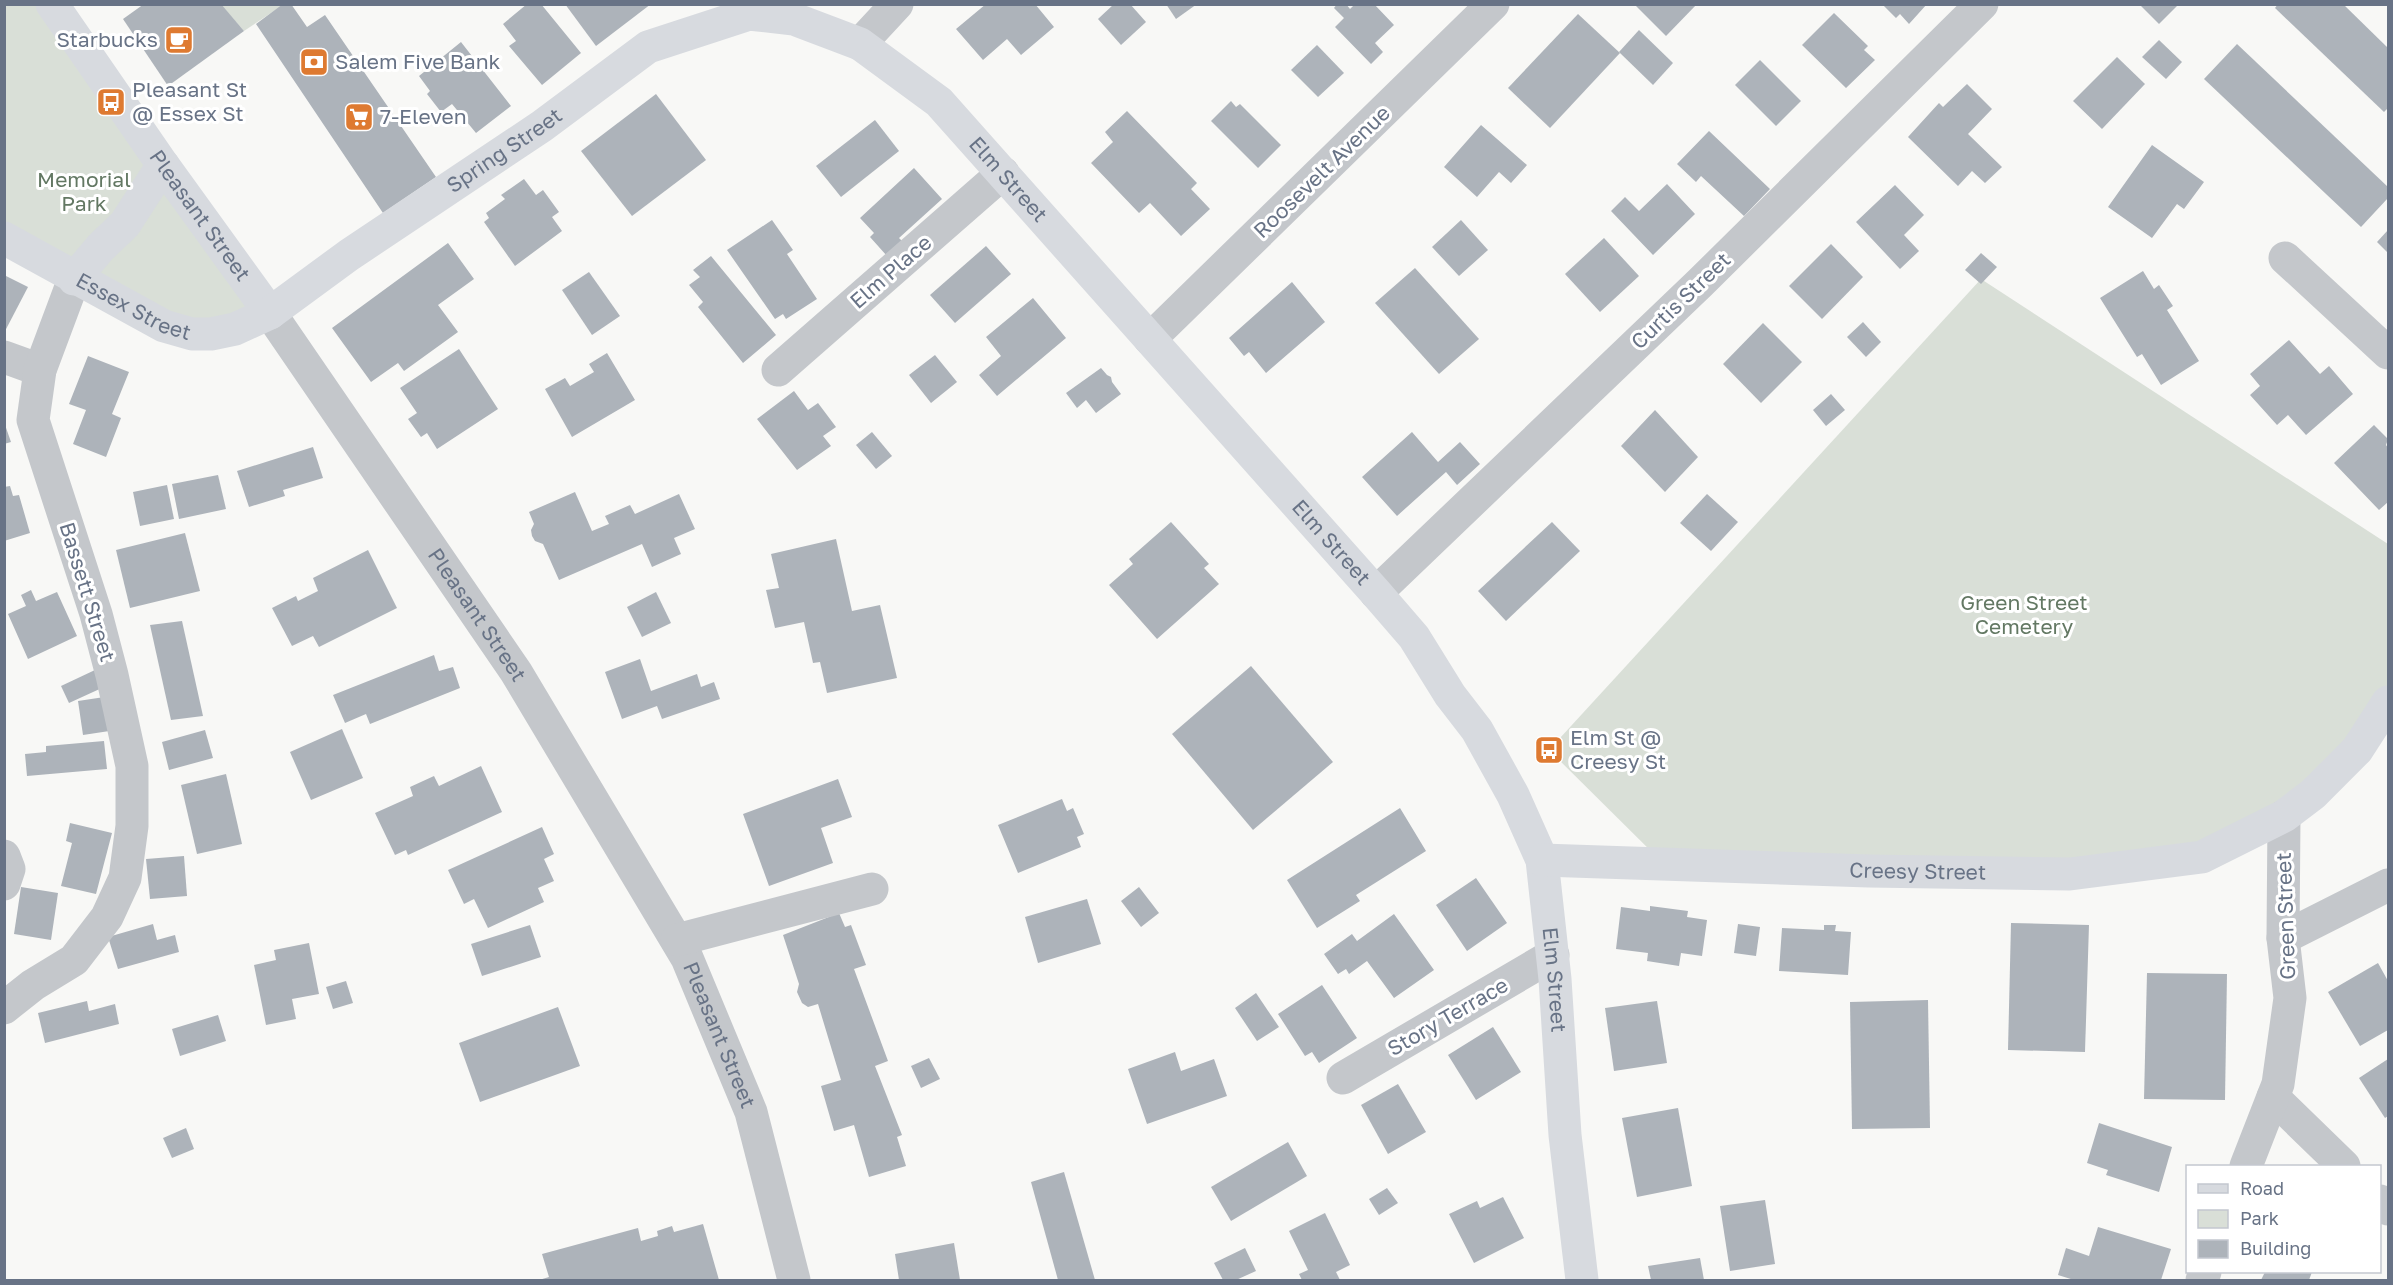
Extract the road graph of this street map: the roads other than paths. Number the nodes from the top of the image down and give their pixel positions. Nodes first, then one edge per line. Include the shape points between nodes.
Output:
1 (52, 4) edge
2 (897, 4) edge
3 (1493, 4) edge
4 (1982, 4) edge
5 (747, 9) edge
6 (860, 44) junction
7 (163, 165) junction
8 (1003, 173) junction
9 (4, 238) edge
10 (2285, 258) dead end
11 (74, 279) junction
12 (270, 313) junction
13 (1150, 339) junction
14 (2388, 353) edge
15 (4, 357) edge
16 (40, 370) junction
17 (778, 370) dead end
18 (1376, 593) junction
19 (2388, 702) edge
20 (2284, 816) junction
21 (4, 856) edge
22 (1542, 860) junction
23 (4, 884) edge
24 (2388, 885) edge
25 (872, 889) dead end
26 (2283, 938) junction
27 (676, 940) junction
28 (1552, 955) junction
29 (4, 1008) edge
30 (1343, 1078) dead end
31 (2273, 1097) junction
32 (2247, 1165) edge
33 (2342, 1165) edge
34 (794, 1281) edge
35 (1582, 1281) edge

1 - 7 main road, Pleasant Street
2 - 6 street
3 - 13 street, Roosevelt Avenue
4 - 18 street, Curtis Street via 1700,283
5 - 6 main road, Elm Street via 794,19
5 - 12 main road, Spring Street via 648,47 542,126 349,255
6 - 8 main road, Elm Street via 939,102
7 - 11 main road, Bassett Street via 125,224
7 - 12 main road, Pleasant Street
8 - 13 main road, Elm Street
8 - 17 street, Elm Place
9 - 11 main road, Essex Street
10 - 14 street
11 - 12 main road, Essex Street via 164,326 192,334 235,329
11 - 16 street, Bassett Street
12 - 27 street, Pleasant Street via 516,672
13 - 18 main road, Elm Street
15 - 16 street
16 - 29 street, Bassett Street via 33,420 112,675 132,766 132,826 125,878 107,917 74,960
18 - 22 main road, Elm Street via 1414,637 1477,730 1513,795
19 - 20 main road via 2357,750 2313,794
20 - 22 main road, Creesy Street via 2202,857 2070,874
20 - 26 street, Green Street
21 - 23 street via 9,869
22 - 28 main road, Elm Street
24 - 26 street
25 - 27 street
26 - 31 street, Green Street via 2290,998
27 - 34 street, Pleasant Street via 751,1112
28 - 30 street, Story Terrace
28 - 35 main road, Elm Street via 1565,1135
31 - 32 street, Green Street
31 - 33 street

